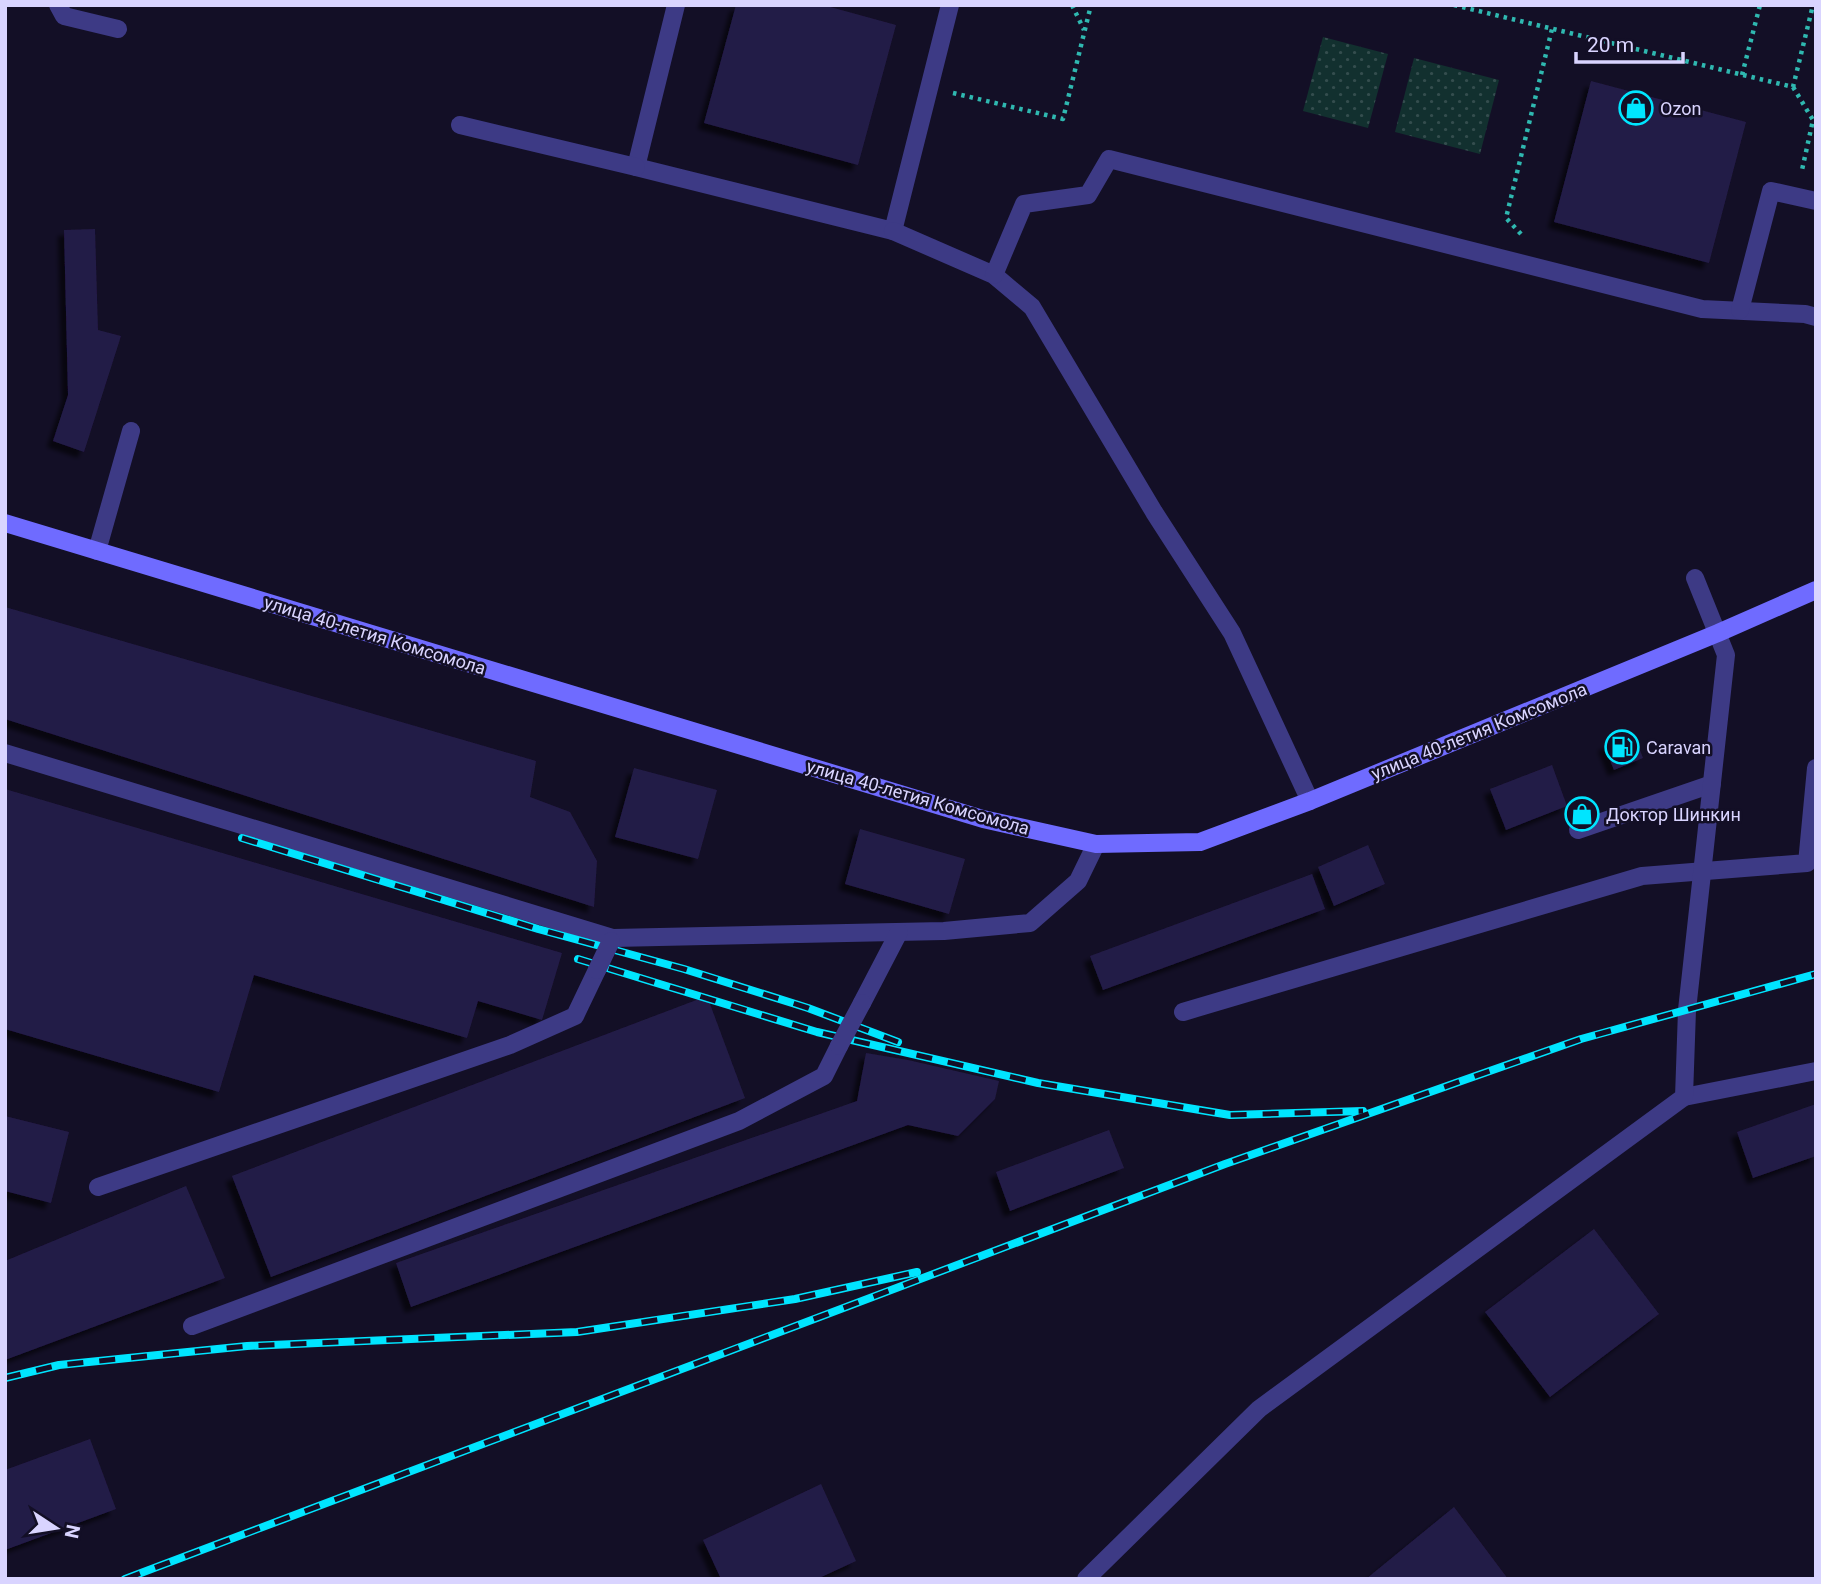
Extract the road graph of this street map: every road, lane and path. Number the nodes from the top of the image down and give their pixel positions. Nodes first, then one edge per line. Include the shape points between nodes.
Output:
1 (58, 5) edge
2 (676, 5) edge
3 (950, 5) edge
4 (1072, 5) edge
5 (1091, 5) edge
6 (1454, 5) edge
7 (1759, 5) edge
8 (1813, 5) edge
9 (118, 29) dead end
10 (1552, 29) junction
11 (1084, 31) junction
12 (1742, 75) junction
13 (929, 87) junction
14 (460, 125) dead end
15 (636, 167) junction
16 (1816, 201) edge
17 (893, 231) junction
18 (1537, 267) junction
19 (993, 275) junction
20 (1740, 310) junction
21 (1816, 317) edge
22 (131, 431) dead end
23 (5, 523) edge
24 (97, 551) junction
25 (1695, 578) dead end
26 (1816, 590) edge
27 (1718, 633) junction
28 (5, 752) edge
29 (1816, 768) edge
30 (1712, 785) junction
31 (1310, 801) junction
32 (1578, 830) dead end
33 (1096, 844) junction
34 (1812, 864) edge
35 (1702, 872) junction
36 (899, 932) junction
37 (612, 939) junction
38 (1183, 1012) dead end
39 (1816, 1071) edge
40 (1684, 1097) junction
41 (98, 1187) dead end
42 (192, 1326) dead end
43 (1086, 1579) edge

1 - 9 lane via 64,16
2 - 15 lane
3 - 13 lane
4 - 11 path
5 - 11 path
6 - 10 path
7 - 12 path
8 - 12 path via 1793,87
10 - 12 path
10 - 18 path via 1506,218 1539,253
11 - 13 path via 1063,119
13 - 17 lane
14 - 15 lane
15 - 17 lane
16 - 20 lane via 1771,191
17 - 19 lane
18 - 19 lane via 1108,159 1088,195 1024,204
18 - 20 lane via 1703,309
19 - 31 lane via 1032,307 1233,633
20 - 21 lane
22 - 24 lane
23 - 24 main road, улица 40-летия Комсомола
24 - 33 main road, улица 40-летия Комсомола via 984,819
25 - 27 lane
26 - 27 main road, улица 40-летия Комсомола
27 - 30 lane via 1727,655
27 - 31 main road, улица 40-летия Комсомола
28 - 37 lane
29 - 34 lane
30 - 32 lane
30 - 35 lane
31 - 33 main road, улица 40-летия Комсомола via 1200,842
33 - 36 lane via 1078,881 1030,923
34 - 35 lane
35 - 38 lane via 1642,876
35 - 40 lane via 1687,1010
36 - 37 lane
36 - 42 lane, bridge via 824,1076 739,1121
37 - 41 lane, bridge via 575,1016 521,1040
39 - 40 lane
40 - 43 lane via 1259,1409

